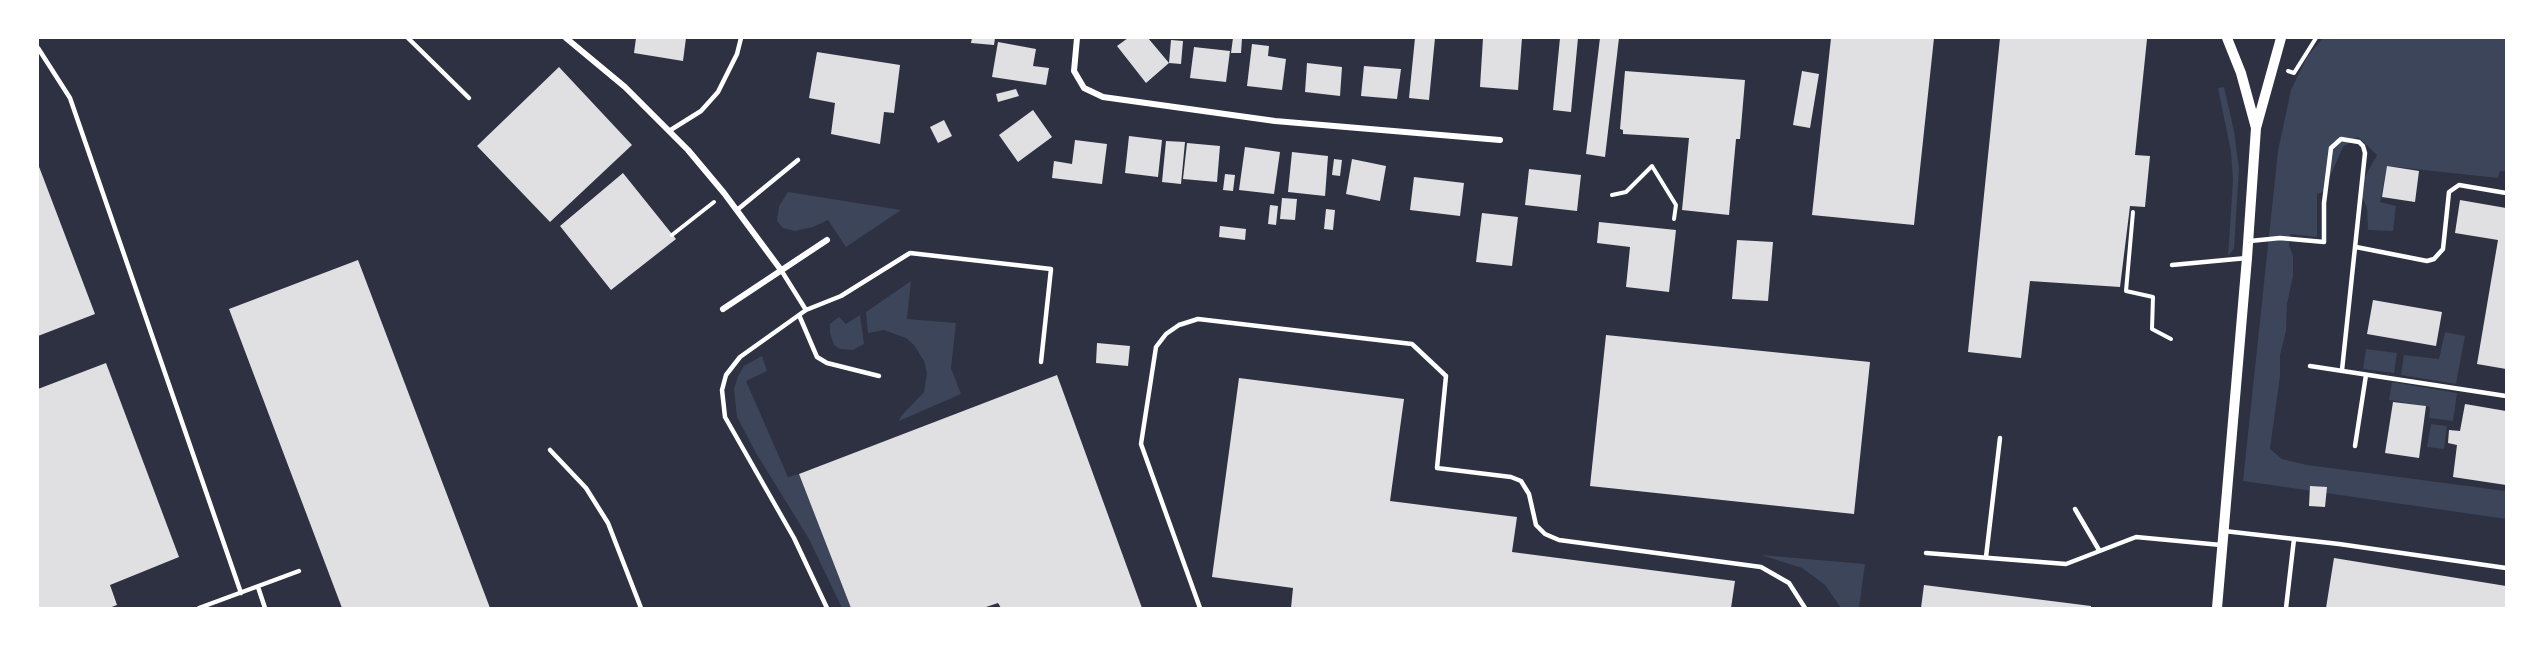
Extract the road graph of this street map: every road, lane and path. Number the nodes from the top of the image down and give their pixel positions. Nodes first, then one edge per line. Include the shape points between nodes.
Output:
1 (408, 38) edge
2 (566, 38) edge
3 (741, 38) edge
4 (1077, 38) edge
5 (2227, 38) edge
6 (2281, 38) edge
7 (38, 48) edge
8 (469, 98) dead end
9 (2256, 128) junction
10 (669, 132) junction
11 (1500, 140) dead end
12 (798, 160) dead end
13 (724, 193) junction
14 (2506, 193) edge
15 (1612, 195) dead end
16 (737, 210) junction
17 (2133, 212) dead end
18 (1674, 219) dead end
19 (672, 235) dead end
20 (826, 240) dead end
21 (2248, 241) junction
22 (2356, 247) junction
23 (2247, 258) junction
24 (2172, 265) dead end
25 (781, 270) junction
26 (723, 309) dead end
27 (806, 310) junction
28 (799, 315) junction
29 (2171, 339) dead end
30 (1041, 362) dead end
31 (2310, 366) dead end
32 (2342, 370) junction
33 (2366, 375) junction
34 (879, 376) dead end
35 (2506, 396) edge
36 (2000, 438) dead end
37 (2355, 446) dead end
38 (550, 450) dead end
39 (2075, 509) dead end
40 (2224, 531) junction
41 (2294, 539) junction
42 (2223, 545) junction
43 (2098, 550) junction
44 (1926, 553) dead end
45 (1986, 557) junction
46 (2506, 568) edge
47 (299, 571) dead end
48 (258, 587) junction
49 (241, 593) junction
50 (199, 609) edge
51 (265, 609) edge
52 (641, 609) edge
53 (827, 609) edge
54 (1200, 609) edge
55 (1805, 609) edge
56 (2217, 609) edge
57 (2286, 609) edge

1 - 8 lane
2 - 10 street via 626,87
3 - 10 lane via 718,92 701,111
4 - 11 street via 1074,71 1084,88 1103,97 1275,121
5 - 9 street
6 - 9 street
7 - 49 lane via 70,98
9 - 21 street
10 - 13 street
12 - 16 lane
13 - 16 street
13 - 19 path
14 - 22 lane via 2459,185 2453,188 2449,192 2443,249 2434,259 2427,261
15 - 18 path via 1626,192 1652,166 1676,205
16 - 25 street
17 - 29 path via 2126,291 2153,297 2152,329
20 - 25 street
21 - 22 lane via 2280,238 2324,242 2331,148 2341,139 2359,142 2365,153
21 - 23 street
22 - 32 lane
23 - 24 lane
23 - 40 street
25 - 26 street
25 - 27 lane
27 - 28 lane
27 - 30 lane via 841,296 910,253 1051,269
28 - 34 lane via 817,357 826,363
28 - 53 lane via 740,357 726,375 722,402 729,424 794,538
31 - 32 lane
32 - 33 lane
33 - 35 lane
33 - 37 lane
36 - 45 lane
38 - 52 lane via 586,488 608,523
39 - 43 lane
40 - 41 lane
40 - 42 street
41 - 46 lane
41 - 57 lane
42 - 43 lane via 2136,537
42 - 56 street
43 - 45 lane via 2066,564
44 - 45 lane
47 - 48 lane
48 - 49 lane
48 - 51 lane
49 - 50 lane
54 - 55 lane via 1141,444 1156,347 1179,325 1198,319 1412,344 1446,376 1437,468 1511,477 1521,482 1529,494 1536,525 1559,540 1761,567 1790,583

